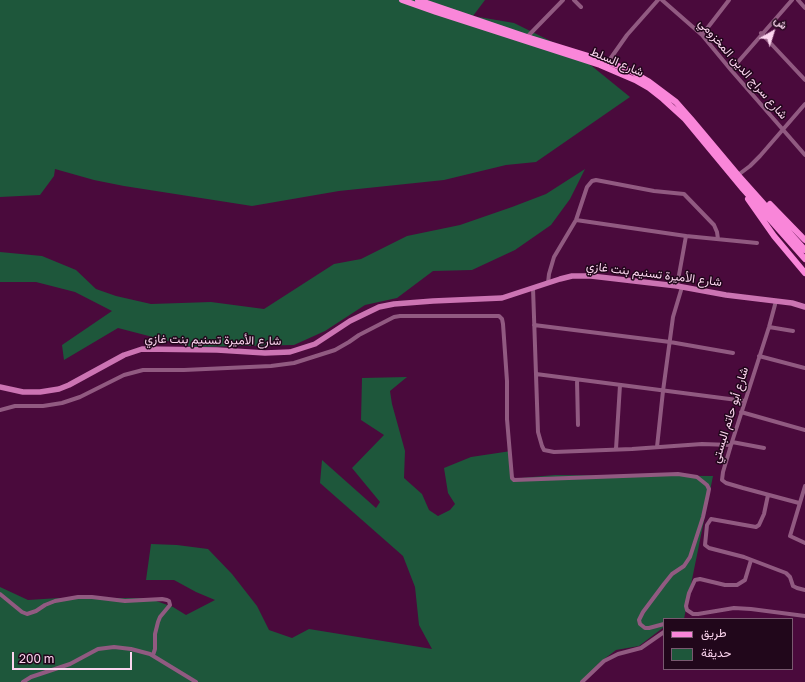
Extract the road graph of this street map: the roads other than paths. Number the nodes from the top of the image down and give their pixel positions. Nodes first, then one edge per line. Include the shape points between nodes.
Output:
1 (402, 0) edge
2 (418, 0) edge
3 (562, 0) edge
4 (574, 0) edge
5 (658, 0) edge
6 (662, 0) edge
7 (728, 0) edge
8 (792, 0) edge
9 (798, 0) edge
10 (581, 7) dead end
11 (805, 8) edge
12 (702, 34) junction
13 (761, 34) junction
14 (527, 37) junction
15 (608, 62) junction
16 (731, 70) junction
17 (805, 80) edge
18 (805, 104) edge
19 (783, 130) junction
20 (805, 155) edge
21 (738, 175) junction
22 (743, 189) junction
23 (752, 190) junction
24 (576, 220) junction
25 (686, 236) junction
26 (718, 239) junction
27 (805, 240) edge
28 (758, 243) dead end
29 (805, 250) edge
30 (805, 259) edge
31 (805, 273) edge
32 (548, 283) junction
33 (679, 286) junction
34 (533, 288) junction
35 (776, 301) junction
36 (804, 306) edge
37 (534, 325) junction
38 (769, 327) junction
39 (793, 331) dead end
40 (670, 342) junction
41 (733, 353) dead end
42 (759, 356) junction
43 (805, 368) edge
44 (536, 374) junction
45 (577, 380) junction
46 (620, 385) junction
47 (0, 387) edge
48 (663, 391) junction
49 (745, 401) junction
50 (0, 410) edge
51 (741, 412) junction
52 (578, 425) dead end
53 (805, 430) edge
54 (732, 444) junction
55 (657, 447) junction
56 (764, 448) dead end
57 (616, 449) junction
58 (805, 486) edge
59 (768, 495) junction
60 (799, 503) junction
61 (805, 543) edge
62 (751, 560) junction
63 (805, 590) edge
64 (0, 594) edge
65 (805, 616) edge
66 (663, 624) edge
67 (663, 633) edge
68 (153, 655) junction
69 (23, 682) edge
70 (196, 682) edge
71 (582, 682) edge

1 - 22 main road, شارع السلط via 600,65 635,80 677,111
2 - 14 main road, شارع السلط
3 - 14 street
4 - 10 street
5 - 15 street via 623,40
6 - 12 street, شارع سراج الدين المخزومي
7 - 12 street
8 - 13 street
9 - 11 street
12 - 16 street, شارع سراج الدين المخزومي
13 - 16 street
13 - 17 street
14 - 15 main road, شارع السلط
15 - 21 main road, شارع السلط via 648,81 676,102
16 - 19 street, شارع سراج الدين المخزومي
18 - 19 street
19 - 20 street, شارع سراج الدين المخزومي
19 - 21 street via 750,166
21 - 23 main road, شارع السلط
22 - 30 main road, شارع السلط
22 - 31 main road via 766,225
23 - 27 main road via 766,200
23 - 29 main road, شارع السلط
24 - 25 street
24 - 26 street via 587,187 592,181 601,180 654,191 684,194 714,225
24 - 32 street via 554,258
25 - 26 street
25 - 33 street
26 - 28 street
32 - 33 main road, شارع الأميرة تسنيم بنت غازي via 572,276 591,276
32 - 34 main road, شارع الأميرة تسنيم بنت غازي
33 - 35 main road, شارع الأميرة تسنيم بنت غازي
33 - 40 street
34 - 37 street
34 - 47 main road, شارع الأميرة تسنيم بنت غازي via 495,299 433,301 379,307 315,344 290,352 142,349 124,355 59,389 23,392
35 - 36 main road, شارع الأميرة تسنيم بنت غازي
35 - 38 street, شارع أبو حاتم البستي
37 - 40 street
37 - 44 street
38 - 39 street
38 - 42 street, شارع أبو حاتم البستي
40 - 41 street
40 - 48 street
42 - 43 street
42 - 49 street, شارع أبو حاتم البستي
44 - 45 street
44 - 57 street via 538,432 544,450 554,452
45 - 46 street
45 - 52 street
46 - 48 street
46 - 57 street
48 - 49 street
48 - 55 street
49 - 51 street, شارع أبو حاتم البستي
50 - 66 street via 15,406 62,403 124,375 143,370 294,363 335,350 394,317 498,316 503,324 507,419 514,480 678,474 697,477 707,485 709,489 703,517 690,557 684,566 668,579 639,620 645,628
51 - 53 street
51 - 54 street, شارع أبو حاتم البستي
54 - 55 street
54 - 56 street
54 - 59 street, شارع أبو حاتم البستي via 723,482
55 - 57 street
58 - 60 street
59 - 60 street, شارع أبو حاتم البستي
59 - 62 street via 764,514 756,527 714,519 709,520 707,525 705,546
60 - 61 street via 790,536
62 - 63 street via 786,573 793,586
62 - 65 street via 745,580 737,585 719,585 700,579 693,581 687,610 693,614 751,609
64 - 68 street via 27,614 55,601 78,597 125,601 162,598 169,601 170,605 158,622
67 - 71 street via 641,648 604,661
68 - 69 street via 114,647 98,650
68 - 70 street

